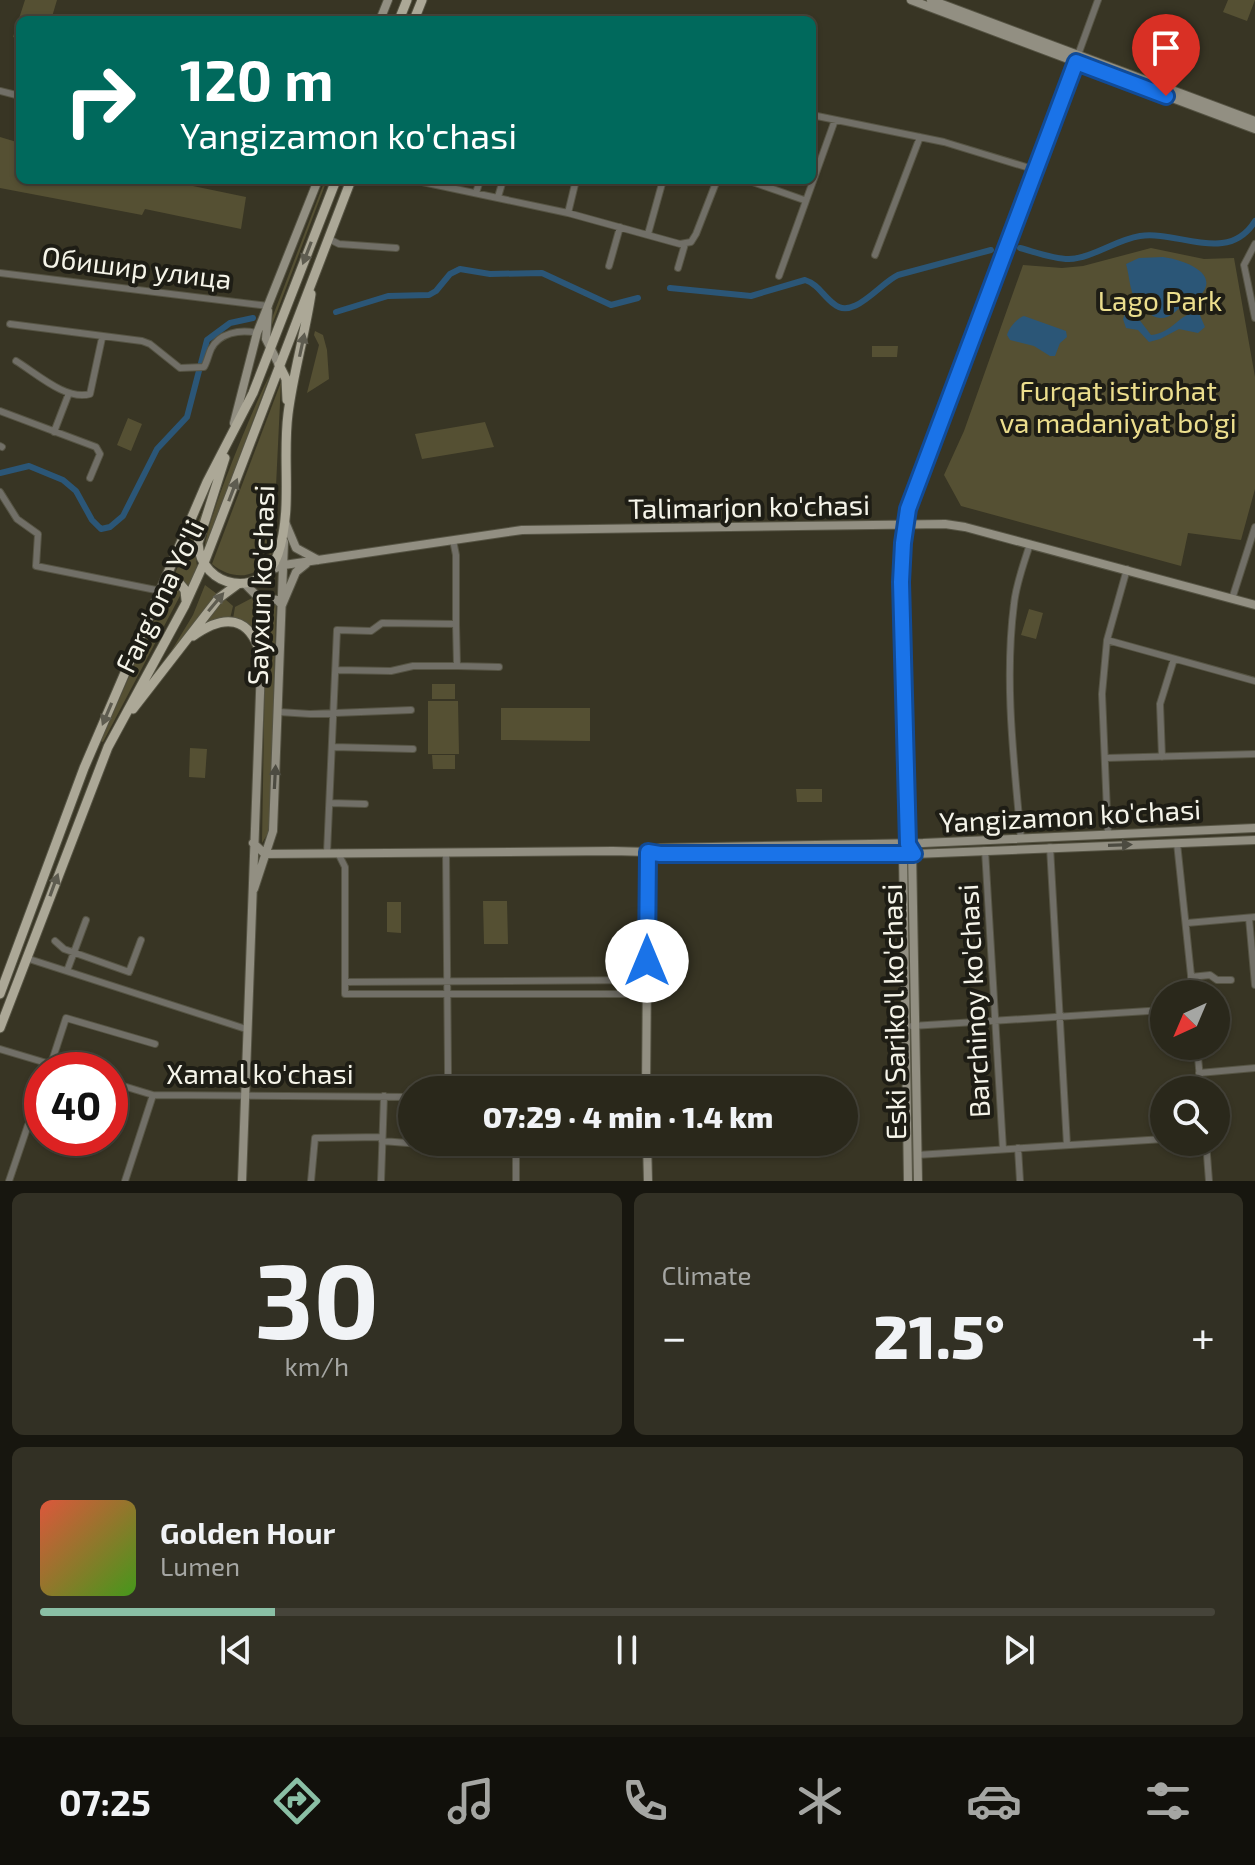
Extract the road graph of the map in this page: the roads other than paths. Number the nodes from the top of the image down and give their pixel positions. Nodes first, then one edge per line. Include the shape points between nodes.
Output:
1 (911, 0) edge
2 (931, 0) edge
3 (1098, 0) edge
4 (940, 7) junction
5 (1077, 58) junction
6 (816, 116) edge
7 (835, 120) junction
8 (1255, 121) edge
9 (1255, 129) edge
10 (920, 137) junction
11 (816, 169) edge
12 (1036, 170) junction
13 (316, 184) edge
14 (334, 184) edge
15 (349, 184) edge
16 (432, 184) edge
17 (479, 184) edge
18 (502, 184) edge
19 (575, 184) edge
20 (662, 184) edge
21 (715, 184) edge
22 (768, 184) edge
23 (810, 184) edge
24 (476, 193) junction
25 (498, 197) junction
26 (804, 200) junction
27 (568, 213) junction
28 (620, 227) junction
29 (648, 234) junction
30 (328, 239) junction
31 (685, 244) junction
32 (1255, 244) edge
33 (396, 248) dead end
34 (875, 255) dead end
35 (609, 266) dead end
36 (678, 268) dead end
37 (0, 273) edge
38 (315, 274) junction
39 (779, 276) dead end
40 (269, 306) junction
41 (1255, 318) edge
42 (10, 324) dead end
43 (257, 333) junction
44 (102, 338) junction
45 (270, 349) junction
46 (16, 361) dead end
47 (279, 365) junction
48 (262, 369) junction
49 (69, 393) junction
50 (0, 411) edge
51 (288, 415) junction
52 (54, 432) junction
53 (230, 439) junction
54 (90, 478) dead end
55 (0, 492) edge
56 (285, 522) junction
57 (904, 526) junction
58 (1254, 531) edge
59 (453, 540) junction
60 (1030, 544) junction
61 (319, 560) junction
62 (204, 563) junction
63 (284, 565) junction
64 (1127, 569) junction
65 (268, 571) junction
66 (242, 584) junction
67 (161, 591) junction
68 (1232, 599) junction
69 (185, 605) junction
70 (282, 605) junction
71 (1255, 605) edge
72 (263, 612) junction
73 (456, 624) junction
74 (1107, 640) junction
75 (187, 641) junction
76 (261, 656) junction
77 (1174, 659) junction
78 (457, 666) junction
79 (499, 667) dead end
80 (336, 670) junction
81 (1255, 681) edge
82 (411, 710) dead end
83 (334, 711) junction
84 (279, 712) junction
85 (116, 730) junction
86 (333, 747) junction
87 (413, 749) dead end
88 (1255, 754) edge
89 (1162, 757) junction
90 (1106, 758) junction
91 (330, 803) junction
92 (365, 804) dead end
93 (1255, 828) edge
94 (273, 831) junction
95 (1176, 832) junction
96 (1108, 835) junction
97 (1021, 839) junction
98 (1255, 840) edge
99 (253, 843) junction
100 (1177, 843) junction
101 (908, 844) junction
102 (1050, 847) junction
103 (985, 850) junction
104 (446, 852) junction
105 (648, 852) junction
106 (327, 853) junction
107 (338, 853) junction
108 (265, 854) junction
109 (294, 854) junction
110 (903, 854) junction
111 (914, 854) junction
112 (252, 897) junction
113 (1252, 917) edge
114 (86, 920) dead end
115 (1187, 923) junction
116 (141, 940) dead end
117 (55, 941) dead end
118 (74, 953) junction
119 (26, 958) junction
120 (87, 958) junction
121 (67, 971) junction
122 (81, 975) junction
123 (1191, 977) junction
124 (647, 980) junction
125 (1191, 980) edge
126 (1231, 980) dead end
127 (345, 982) junction
128 (448, 982) junction
129 (1255, 985) edge
130 (0, 994) edge
131 (448, 994) junction
132 (647, 994) junction
133 (1150, 1011) edge
134 (1059, 1017) junction
135 (997, 1021) junction
136 (915, 1026) junction
137 (904, 1027) junction
138 (0, 1028) edge
139 (246, 1029) junction
140 (155, 1044) dead end
141 (0, 1049) edge
142 (55, 1052) edge
143 (24, 1056) edge
144 (1198, 1060) edge
145 (1255, 1068) edge
146 (1199, 1073) junction
147 (448, 1076) edge
148 (646, 1076) edge
149 (1199, 1076) edge
150 (128, 1087) edge
151 (153, 1095) junction
152 (244, 1096) junction
153 (384, 1096) junction
154 (398, 1096) edge
155 (24, 1137) edge
156 (382, 1139) junction
157 (1150, 1140) edge
158 (398, 1141) edge
159 (1067, 1145) junction
160 (1018, 1148) junction
161 (1003, 1149) junction
162 (917, 1155) junction
163 (516, 1156) edge
164 (647, 1156) edge
165 (1207, 1156) edge
166 (9, 1181) edge
167 (125, 1181) edge
168 (242, 1181) edge
169 (311, 1181) edge
170 (381, 1181) edge
171 (516, 1181) edge
172 (648, 1181) edge
173 (908, 1181) edge
174 (918, 1181) edge
175 (1020, 1181) edge
176 (1209, 1181) edge

1 - 4 main road
2 - 4 main road
3 - 5 street
4 - 5 main road
5 - 8 main road
5 - 9 main road
5 - 12 main road, Eski Sariko'l ko'chasi
6 - 7 street
7 - 10 street
7 - 11 street
10 - 12 street
10 - 34 street
12 - 57 main road, Eski Sariko'l ko'chasi
13 - 40 main road
14 -> 45 main road, Farg'ona Yo'li
15 - 30 main road, Farg'ona Yo'li
16 - 24 street
17 - 24 street
18 - 25 street
19 - 27 street
20 - 29 street
21 - 31 street via 696,234
22 - 26 street
23 - 26 street
24 - 25 street
25 - 27 street
26 - 39 street
27 - 28 street
28 - 29 street
28 - 35 street
29 - 31 street
30 - 33 street
30 - 38 main road, Farg'ona Yo'li
31 - 36 street
32 - 41 street via 1244,265
37 - 40 street, Обишир улица
38 - 47 main road, Farg'ona Yo'li
51 -> 38 main road, Sayxun ko'chasi
40 - 43 main road
40 - 45 main road via 265,334
42 - 44 street
43 - 44 street via 236,332 218,340 206,365 180,368 150,344
43 - 53 main road
44 - 49 street via 93,396
45 - 47 main road
45 - 48 main road, Farg'ona Yo'li
46 - 49 street
47 - 48 main road via 271,362
47 - 51 main road via 286,379
62 -> 47 main road, Farg'ona Yo'li
48 - 53 main road, Farg'ona Yo'li
49 - 52 street
50 - 52 street
51 - 56 main road, Sayxun ko'chasi
52 - 54 street via 100,450
53 - 62 main road via 198,543
53 - 67 main road, Farg'ona Yo'li
55 - 67 street via 17,519 38,534 36,566
56 - 61 main road via 296,548
56 - 63 main road, Sayxun ko'chasi
56 - 65 main road via 278,556
57 - 59 main road, Talimarjon ko'chasi via 522,530
57 - 60 main road, Talimarjon ko'chasi via 955,525
57 - 101 main road, Eski Sariko'l ko'chasi
58 - 68 street
59 - 61 main road, Talimarjon ko'chasi
59 - 73 street
60 - 64 main road, Talimarjon ko'chasi
60 - 97 street via 1014,600 1011,635
61 - 63 main road, Talimarjon ko'chasi
61 - 70 main road via 298,569
62 - 66 main road via 216,576
62 - 69 main road, Farg'ona Yo'li
63 - 65 main road, Talimarjon ko'chasi
63 - 70 main road, Sayxun ko'chasi
64 - 68 main road, Talimarjon ko'chasi
64 - 74 street
65 - 66 main road
66 - 72 main road, Sayxun ko'chasi via 259,598
75 -> 66 main road via 221,595
67 - 69 main road via 180,584
67 -> 130 main road, Farg'ona Yo'li via 84,768
68 - 71 main road, Talimarjon ko'chasi
69 - 85 main road, Farg'ona Yo'li
70 - 72 main road via 268,600
70 - 84 main road, Sayxun ko'chasi
72 - 76 main road, Sayxun ko'chasi
73 - 78 street
73 - 80 street via 382,623 371,631 337,630
74 - 77 street
74 - 90 street via 1102,694
75 - 76 main road via 212,623 231,621 251,633
75 - 85 main road
76 - 99 main road, Sayxun ko'chasi
77 - 81 street
77 - 89 street via 1160,704
78 - 79 street
78 - 80 street
80 - 83 street
82 - 83 street
83 - 84 street
83 - 86 street
94 -> 84 main road, Sayxun ko'chasi
119 -> 85 main road, Farg'ona Yo'li
86 - 87 street
86 - 91 street
88 - 89 street
89 - 90 street
90 - 96 street
91 - 92 street
91 - 106 street
93 - 95 main road, Yangizamon ko'chasi
94 - 108 main road, Sayxun ko'chasi
94 - 109 main road via 278,847
95 - 96 main road, Yangizamon ko'chasi
95 - 100 main road
96 - 97 main road, Yangizamon ko'chasi
97 - 101 main road, Yangizamon ko'chasi
98 - 100 main road, Yangizamon ko'chasi
99 - 108 main road
99 - 112 main road, Sayxun ko'chasi
102 -> 100 main road, Yangizamon ko'chasi
100 - 115 street
101 - 105 main road, Yangizamon ko'chasi
101 - 110 main road, Eski Sariko'l ko'chasi
101 - 111 main road, Eski Sariko'l ko'chasi
102 - 103 main road, Yangizamon ko'chasi
102 - 134 street
103 - 111 main road, Yangizamon ko'chasi
103 - 135 street, Barchinoy ko'chasi
104 - 105 main road, Yangizamon ko'chasi
104 - 107 main road, Yangizamon ko'chasi
104 - 128 street
105 - 110 main road, Yangizamon ko'chasi
105 - 124 main road
106 - 107 main road, Yangizamon ko'chasi
106 - 109 main road, Yangizamon ko'chasi
107 - 127 street via 345,867
108 - 109 main road, Yangizamon ko'chasi
108 - 112 main road, Sayxun ko'chasi
110 - 111 main road, Yangizamon ko'chasi
110 - 137 main road, Eski Sariko'l ko'chasi
111 - 136 main road, Eski Sariko'l ko'chasi
112 - 139 main road, Sayxun ko'chasi
113 - 115 street
113 - 129 street
114 - 118 street
115 - 123 street
116 - 120 street via 129,972
117 - 118 street
118 - 120 street
118 - 121 street
119 - 121 street
119 - 138 main road, Farg'ona Yo'li
120 - 122 street
121 - 122 street
122 - 139 street
123 - 125 street
123 - 126 street
124 - 128 street
124 - 132 main road
127 - 128 street
127 - 131 street via 345,994
128 - 131 street
131 - 132 street
131 - 147 street
132 - 148 main road
133 - 134 street
134 - 135 street
134 - 159 street
135 - 136 street
135 - 161 street, Barchinoy ko'chasi
136 - 137 street
136 - 162 main road, Eski Sariko'l ko'chasi
137 - 173 main road, Eski Sariko'l ko'chasi
139 - 152 main road, Sayxun ko'chasi
140 - 142 street via 66,1018
141 - 143 street
144 - 146 street
145 - 146 street
146 - 149 street
150 - 151 street, Xamal ko'chasi
151 - 152 street, Xamal ko'chasi
151 - 167 street
152 - 153 street, Xamal ko'chasi
152 - 168 main road, Sayxun ko'chasi
153 - 154 street, Xamal ko'chasi
153 - 156 street
155 - 166 street
156 - 158 street
156 - 169 street via 315,1138
156 - 170 street
157 - 159 street
159 - 160 street
160 - 161 street
160 - 175 street
161 - 162 street
162 - 174 main road, Eski Sariko'l ko'chasi
163 - 171 street
164 - 172 main road
165 - 176 street

